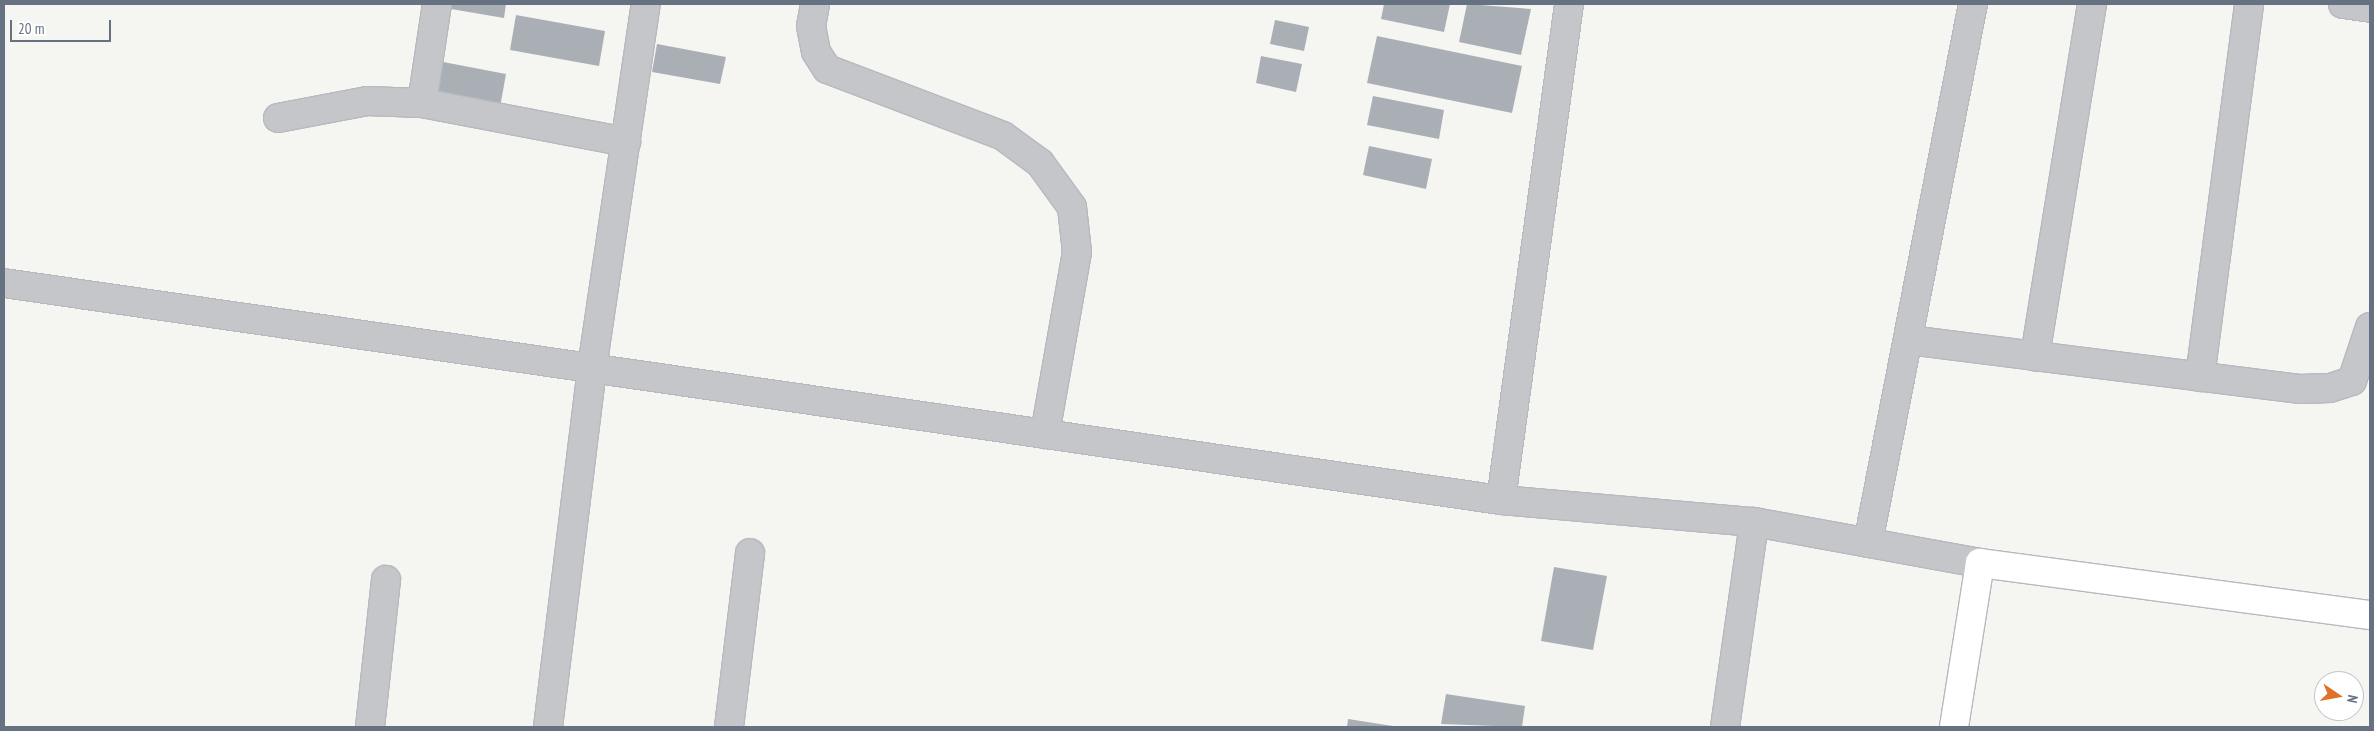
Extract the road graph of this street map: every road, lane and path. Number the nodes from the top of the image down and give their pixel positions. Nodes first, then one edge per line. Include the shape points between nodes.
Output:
1 (437, 4) edge
2 (646, 4) edge
3 (815, 4) edge
4 (1569, 4) edge
5 (1973, 4) edge
6 (2092, 4) edge
7 (2249, 4) edge
8 (2343, 4) edge
9 (2370, 8) edge
10 (422, 103) junction
11 (278, 118) dead end
12 (626, 142) junction
13 (4, 283) edge
14 (2370, 327) edge
15 (1909, 340) junction
16 (2035, 356) junction
17 (592, 368) junction
18 (2200, 377) junction
19 (1045, 434) junction
20 (1501, 500) junction
21 (1754, 522) junction
22 (1868, 543) junction
23 (750, 553) dead end
24 (1980, 563) junction
25 (386, 580) dead end
26 (2370, 615) edge
27 (370, 727) edge
28 (548, 727) edge
29 (728, 727) edge
30 (1725, 727) edge
31 (1954, 727) edge

1 - 10 street
2 - 12 street
3 - 19 street via 811,26 816,52 827,69 1003,136 1040,163 1072,208 1077,252
4 - 20 street
5 - 15 street
6 - 16 street
7 - 18 street
8 - 9 street
10 - 11 street via 367,101
10 - 12 street
12 - 17 street
13 - 17 street
14 - 18 street via 2352,381 2330,388
15 - 16 street
15 - 22 street
16 - 18 street
17 - 19 street
17 - 28 street
19 - 20 street
20 - 21 street
21 - 22 street
21 - 30 street
22 - 24 street
23 - 29 street
24 - 26 street
24 - 31 street
25 - 27 street

